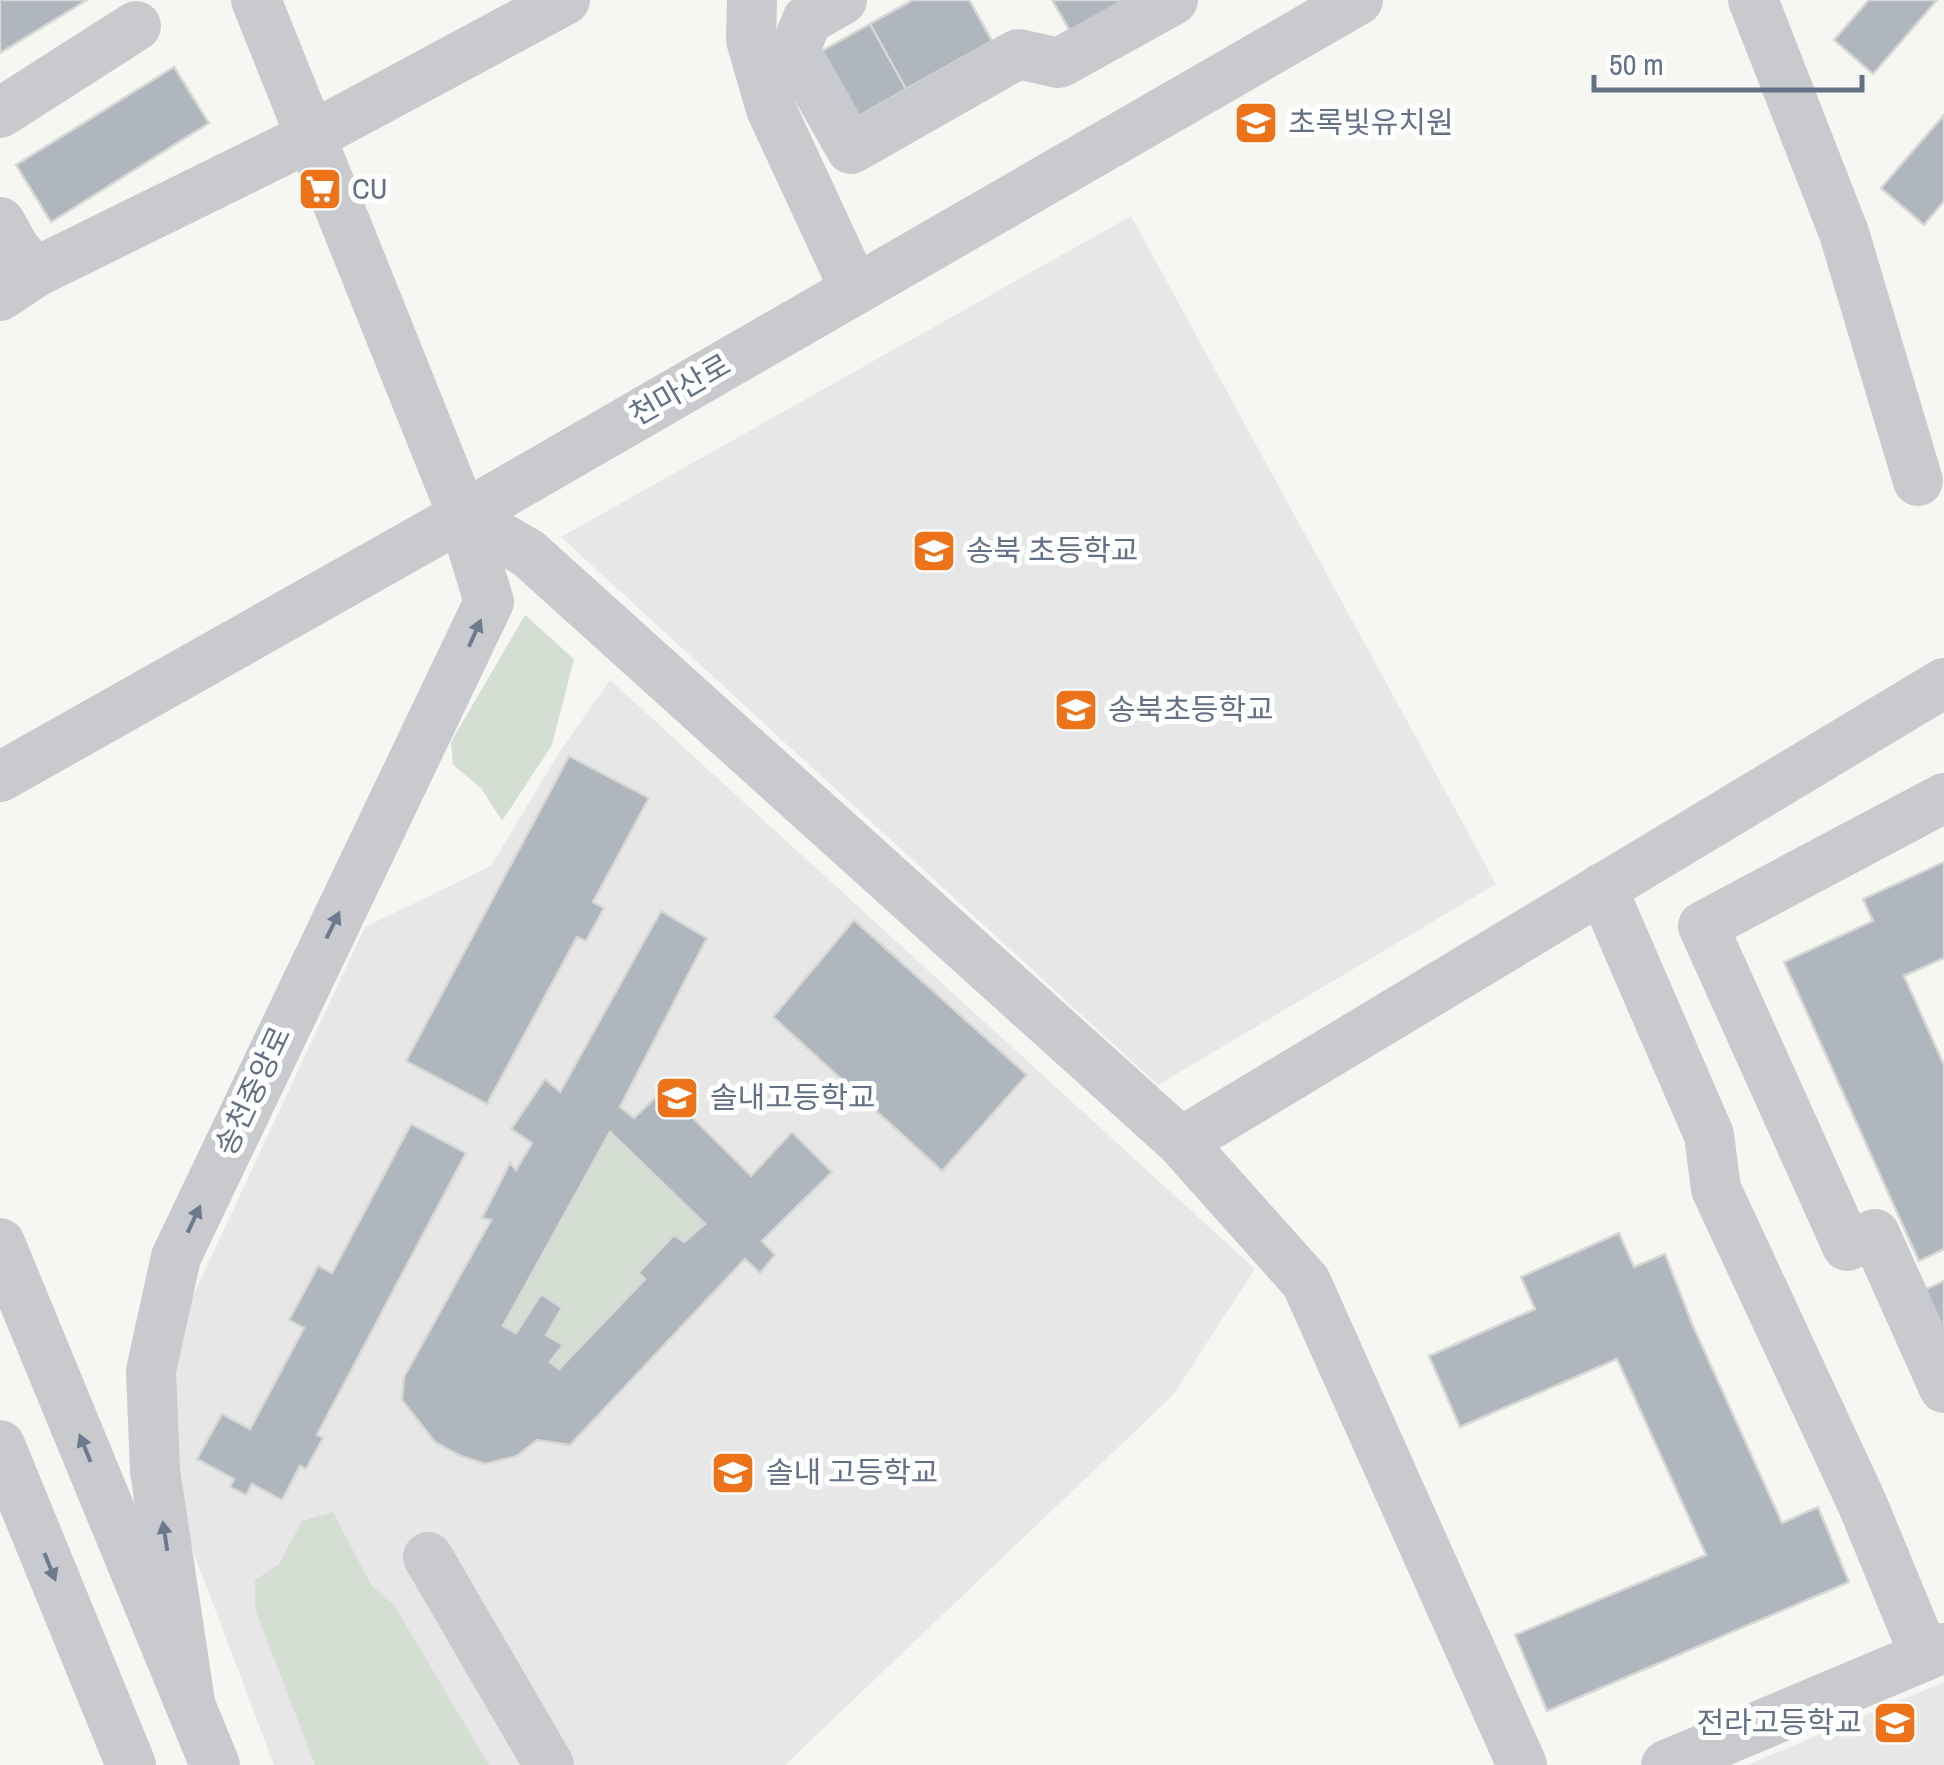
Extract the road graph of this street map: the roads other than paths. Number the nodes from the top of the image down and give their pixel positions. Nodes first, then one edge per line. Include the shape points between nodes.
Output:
1 (256, 0) edge
2 (565, 0) edge
3 (752, 0) edge
4 (842, 0) edge
5 (1173, 0) edge
6 (1753, 0) edge
7 (1352, 2) edge
8 (136, 26) dead end
9 (811, 80) junction
10 (771, 110) junction
11 (0, 113) edge
12 (312, 136) junction
13 (10, 260) edge
14 (854, 288) junction
15 (1918, 481) dead end
16 (462, 516) junction
17 (1944, 683) edge
18 (0, 777) edge
19 (1944, 798) edge
20 (1602, 888) junction
21 (1180, 1142) junction
22 (0, 1242) edge
23 (1944, 1388) edge
24 (0, 1444) edge
25 (428, 1558) dead end
26 (1934, 1652) edge
27 (190, 1702) junction
28 (130, 1765) edge
29 (216, 1765) edge
30 (550, 1765) edge
31 (1522, 1765) edge
32 (1666, 1765) edge

1 - 12 street, 송천중앙로
2 - 12 street
3 - 10 street via 751,40
4 - 9 street via 807,20 795,50
5 - 9 street via 1059,63 1018,54 851,148
6 - 15 street via 1844,233
7 - 14 street, 천마산로
8 - 11 street
9 - 10 street
10 - 14 street
12 - 13 street
12 - 16 street, 송천중앙로
14 - 16 street, 천마산로
16 - 18 street, 천마산로
16 - 21 street via 528,553
27 -> 16 street, 송천중앙로 via 155,1471 151,1372 176,1257 489,602
17 - 20 street
19 - 23 street via 1703,926 1848,1246 1876,1234
20 - 21 street
20 - 26 street via 1709,1136 1716,1189
21 - 31 street via 1306,1282
27 -> 22 street, 송천중앙로
24 -> 28 street
25 - 30 street
26 - 32 street
27 - 29 street, 송천중앙로

